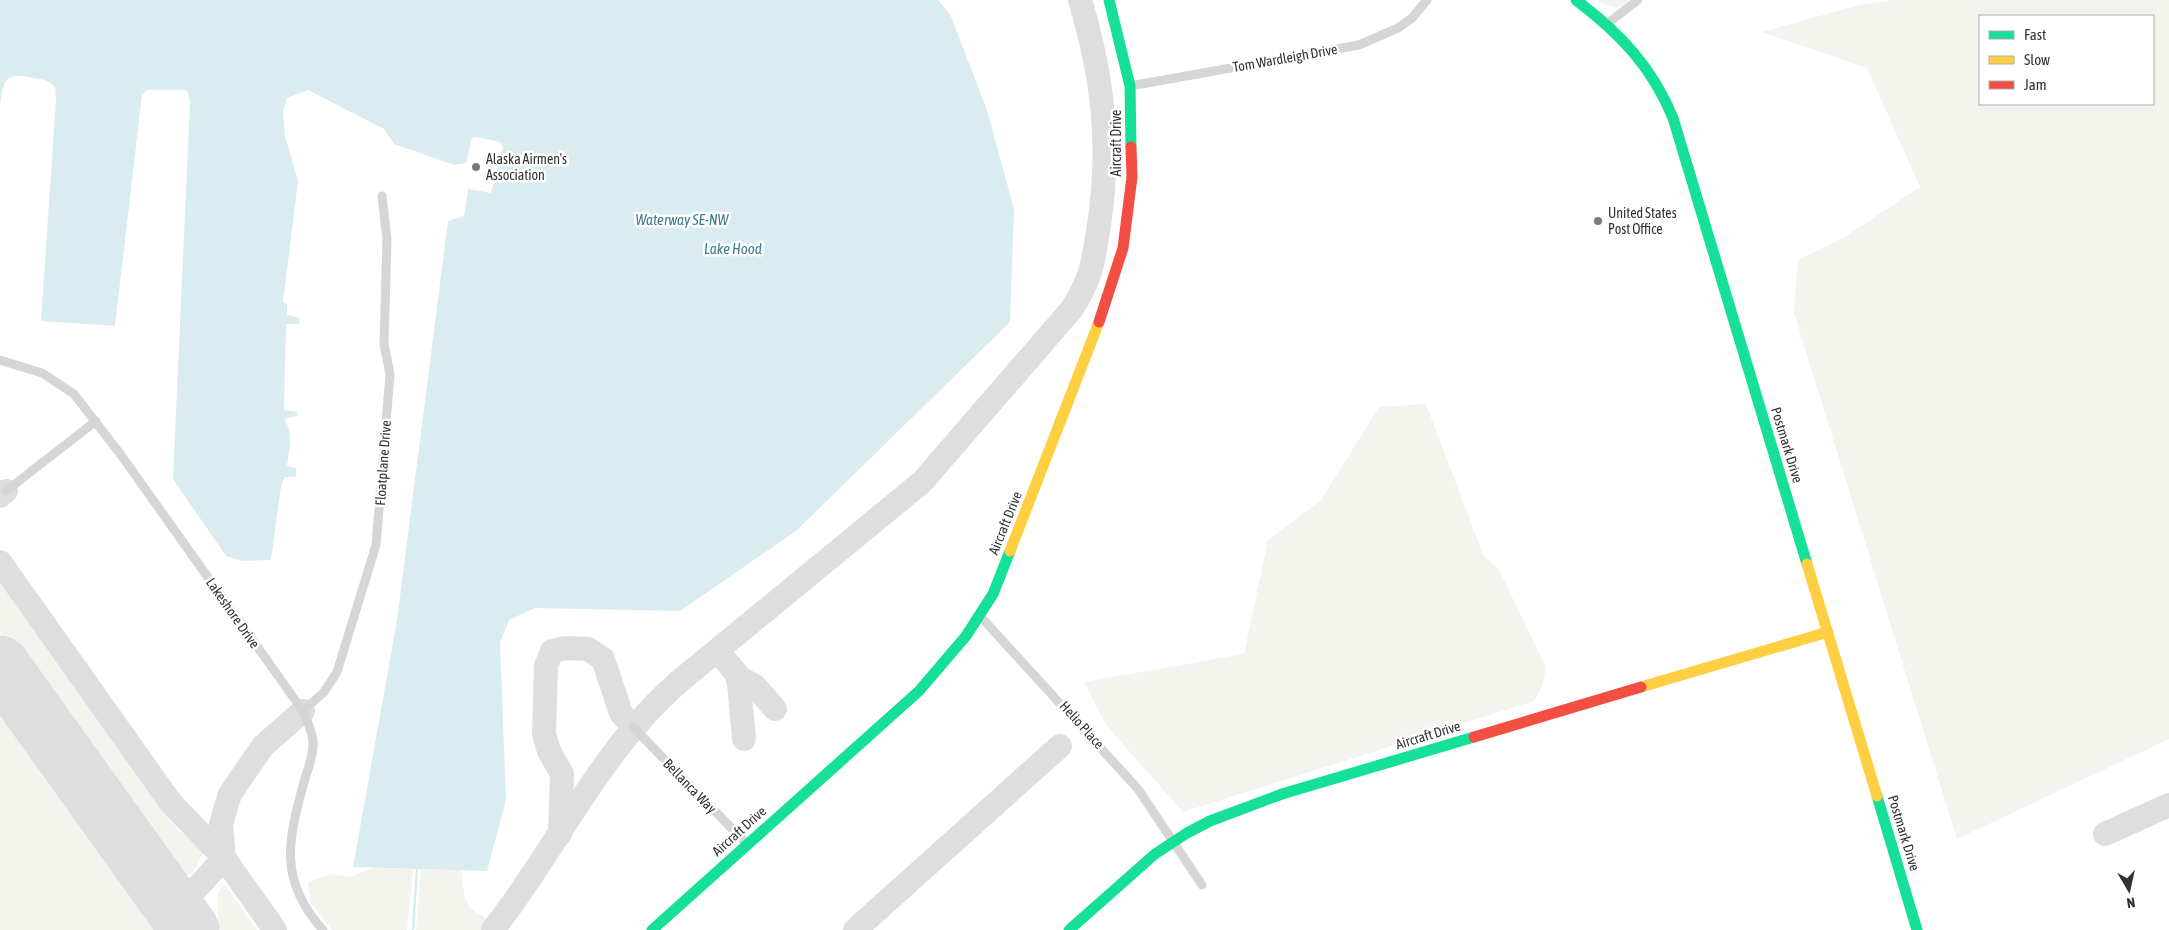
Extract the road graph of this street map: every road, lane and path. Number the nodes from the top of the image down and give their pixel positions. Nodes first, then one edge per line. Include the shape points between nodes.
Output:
1 (1109, 0) edge
2 (1427, 0) edge
3 (1576, 0) edge
4 (1638, 0) edge
5 (1608, 23) junction
6 (1130, 86) junction
7 (382, 196) dead end
8 (0, 360) edge
9 (96, 421) junction
10 (6, 491) dead end
11 (980, 616) junction
12 (1828, 632) junction
13 (303, 711) junction
14 (633, 727) dead end
15 (1173, 842) junction
16 (747, 844) junction
17 (1202, 885) dead end
18 (323, 930) edge
19 (652, 930) edge
20 (1069, 930) edge
21 (1917, 930) edge

1 - 6 street, Aircraft Drive
2 - 6 street, Tom Wardleigh Drive via 1412,18 1398,28 1359,45
3 - 5 street, Postmark Drive
4 - 5 street
5 - 12 street, Postmark Drive via 1646,66 1663,93 1673,118
6 - 11 street, Aircraft Drive via 1132,177 1123,248 1094,340 993,594
7 - 13 street, Floatplane Drive via 387,240 384,344 390,374 376,545 337,672 324,692
8 - 9 street, Lakeshore Drive via 25,366 60,383 74,394
9 - 10 street
9 - 13 street, Lakeshore Drive
11 - 15 street, Helio Place via 1127,776
11 - 16 street, Aircraft Drive via 919,691
12 - 15 street, Aircraft Drive via 1282,794 1226,813
12 - 21 street, Postmark Drive
13 - 18 street, Lakeshore Drive via 310,727 313,752 291,830 290,853 293,879 300,898
14 - 16 street, Bellanca Way
15 - 17 street, Helio Place
15 - 20 street, Aircraft Drive
16 - 19 street, Aircraft Drive

